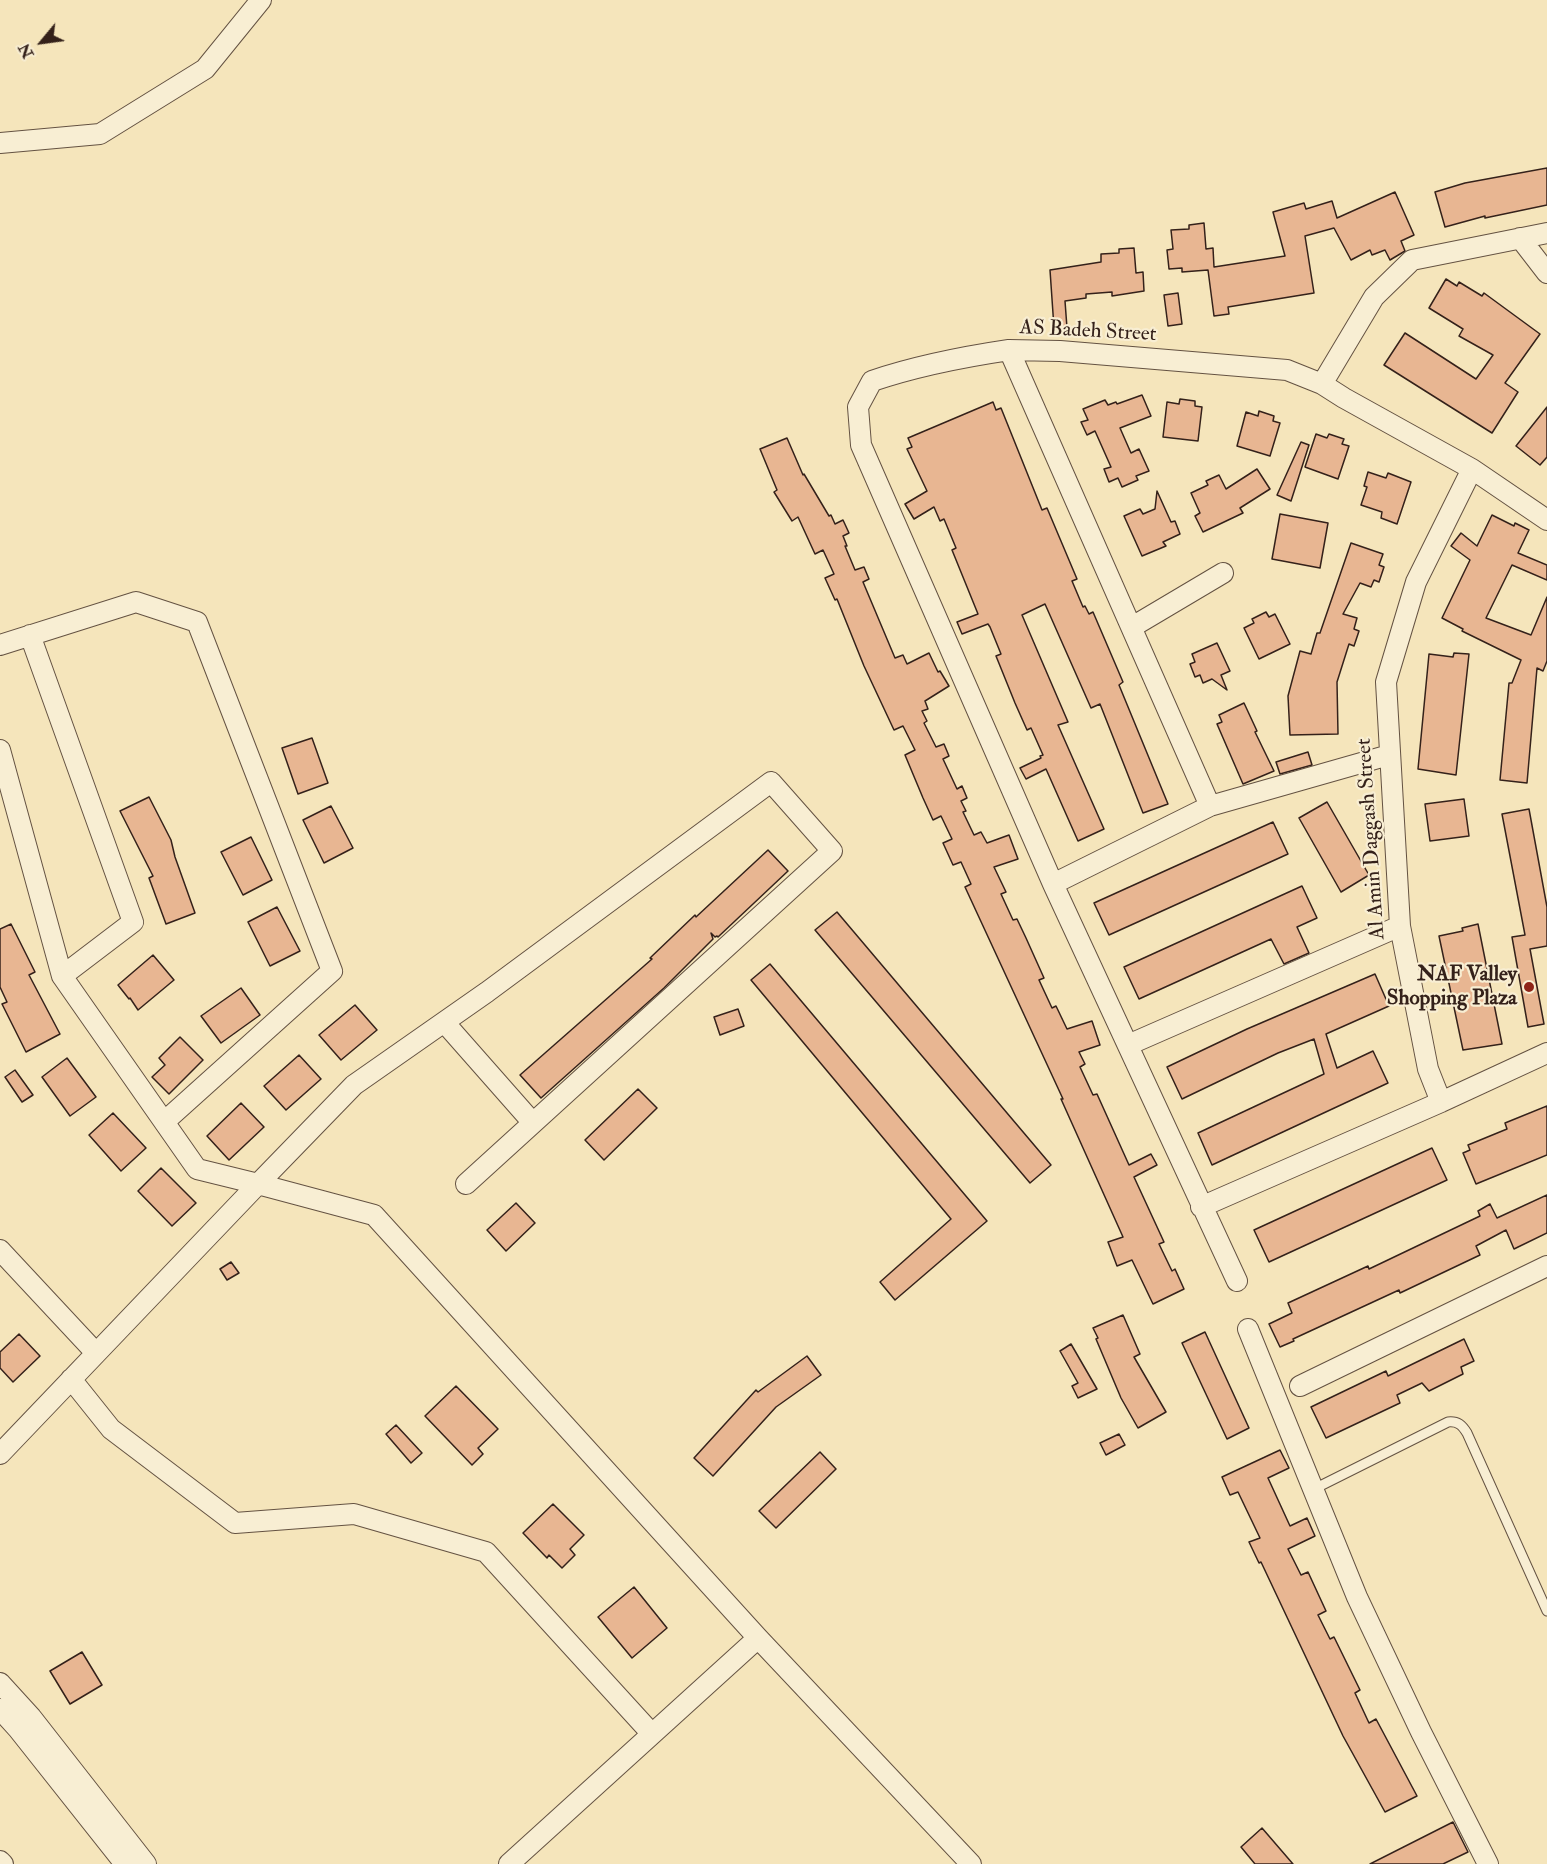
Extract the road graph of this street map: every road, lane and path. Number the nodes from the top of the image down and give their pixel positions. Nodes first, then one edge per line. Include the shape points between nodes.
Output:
1 (261, 0) edge
2 (0, 143) edge
3 (1547, 233) edge
4 (1520, 238) junction
5 (1547, 273) edge
6 (1009, 350) junction
7 (1322, 384) junction
8 (1472, 468) junction
9 (1547, 520) edge
10 (1223, 573) dead end
11 (1132, 627) junction
12 (30, 635) junction
13 (0, 645) edge
14 (0, 750) edge
15 (1389, 755) junction
16 (1210, 806) junction
17 (1053, 884) junction
18 (1400, 926) junction
19 (62, 976) junction
20 (444, 1022) junction
21 (1128, 1045) junction
22 (1547, 1053) edge
23 (1441, 1102) junction
24 (165, 1122) junction
25 (533, 1123) junction
26 (258, 1184) junction
27 (466, 1184) dead end
28 (1202, 1207) junction
29 (0, 1250) edge
30 (1547, 1266) edge
31 (1237, 1281) dead end
32 (1248, 1329) dead end
33 (96, 1353) junction
34 (71, 1379) junction
35 (1300, 1386) dead end
36 (0, 1454) edge
37 (1314, 1489) junction
38 (1547, 1611) edge
39 (758, 1638) junction
40 (0, 1683) edge
41 (0, 1709) edge
42 (652, 1734) junction
43 (125, 1864) edge
44 (146, 1864) edge
45 (509, 1864) edge
46 (971, 1864) edge
47 (1488, 1864) edge

1 - 2 street via 205,69 100,134
3 - 4 street
4 - 5 street
4 - 7 street via 1412,260 1374,297
6 - 7 street, AS Badeh Street via 1287,370
6 - 11 street, AS Badeh Street
6 - 17 street via 967,356 872,381 858,407 861,445
7 - 8 street, AS Badeh Street
8 - 9 street, AS Badeh Street
8 - 15 street, Al Amin Daggash Street via 1416,582 1386,682
10 - 11 street
11 - 16 street, AS Badeh Street
12 - 13 street
12 - 19 street via 133,922
12 - 24 street via 136,602 197,621 332,971
14 - 19 street
15 - 16 street
15 - 18 street, Al Amin Daggash Street
16 - 17 street
17 - 21 street
18 - 21 street
18 - 23 street, Al Amin Daggash Street via 1428,1069
19 - 24 street
20 - 25 street
20 - 25 street via 771,782 832,850
20 - 26 street via 354,1085
21 - 28 street
22 - 23 street
23 - 28 street
24 - 26 street via 197,1168
25 - 27 street
26 - 33 street
26 - 39 street via 374,1215
28 - 31 street
29 - 33 street
30 - 35 street
32 - 37 street
33 - 34 street
34 - 36 street
34 - 42 street via 111,1429 235,1523 354,1514 486,1552
37 - 38 lane via 1455,1421 1467,1433
37 - 47 street via 1357,1597
39 - 42 street
39 - 46 street
40 - 44 street
41 - 43 street
42 - 45 street

